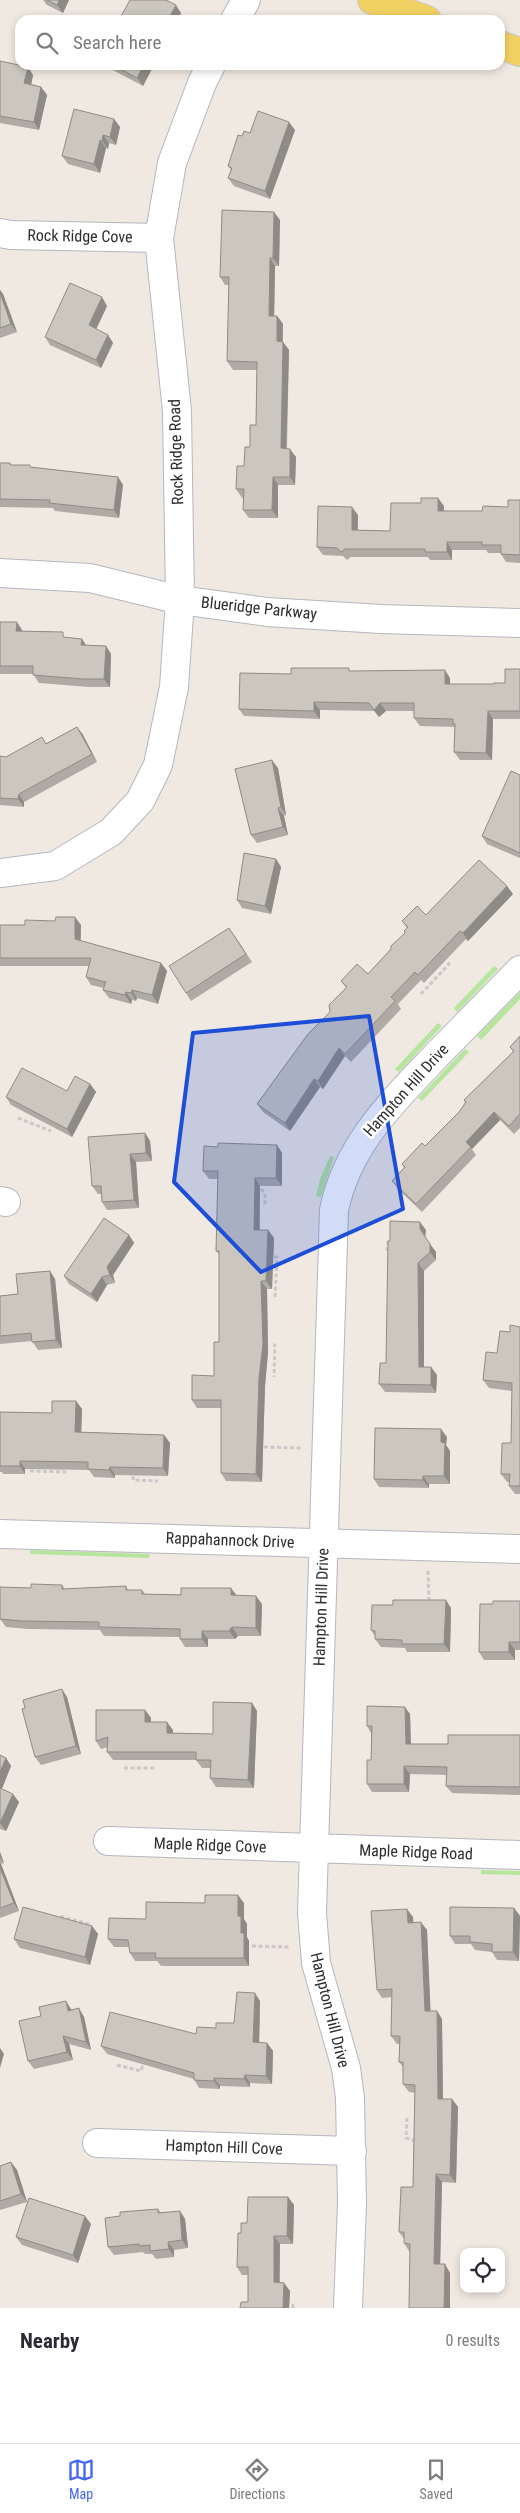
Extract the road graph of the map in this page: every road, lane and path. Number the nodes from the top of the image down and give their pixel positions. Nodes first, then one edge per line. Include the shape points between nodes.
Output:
1 (246, 0) edge
2 (372, 0) edge
3 (238, 15) edge
4 (413, 15) edge
5 (505, 47) edge
6 (520, 52) edge
7 (208, 70) edge
8 (0, 233) edge
9 (159, 238) junction
10 (0, 573) edge
11 (180, 600) junction
12 (520, 623) edge
13 (0, 872) edge
14 (447, 962) dead end
15 (520, 970) edge
16 (420, 994) dead end
17 (18, 1118) dead end
18 (51, 1131) edge
19 (261, 1189) edge
20 (265, 1206) dead end
21 (388, 1239) edge
22 (274, 1257) dead end
23 (387, 1258) edge
24 (276, 1298) dead end
25 (273, 1345) dead end
26 (274, 1377) dead end
27 (264, 1447) dead end
28 (308, 1448) dead end
29 (30, 1471) edge
30 (68, 1472) edge
31 (133, 1476) edge
32 (158, 1482) dead end
33 (0, 1534) edge
34 (324, 1543) junction
35 (520, 1549) edge
36 (428, 1570) dead end
37 (429, 1606) edge
38 (124, 1768) dead end
39 (154, 1768) dead end
40 (108, 1841) dead end
41 (313, 1848) junction
42 (520, 1855) edge
43 (57, 1922) edge
44 (92, 1924) edge
45 (252, 1946) dead end
46 (289, 1947) dead end
47 (143, 2064) edge
48 (117, 2065) dead end
49 (407, 2118) dead end
50 (97, 2143) dead end
51 (421, 2144) edge
52 (352, 2151) junction
53 (293, 2302) dead end
54 (293, 2308) edge
55 (348, 2308) edge

1 - 3 street
2 - 4 main road
5 - 6 main road
7 - 9 street, Rock Ridge Road via 172,162
8 - 9 street, Rock Ridge Cove
9 - 11 street, Rock Ridge Road via 177,411
10 - 11 street, Blueridge Parkway via 90,578
11 - 12 street, Blueridge Parkway via 267,612
11 - 13 street, Rock Ridge Road via 174,686 158,766 140,801 111,832 55,866
14 - 16 path via 449,964
15 - 34 street, Hampton Hill Drive via 376,1119 353,1155 340,1187 332,1232
17 - 18 path
19 - 20 path via 265,1193
21 - 23 path
22 - 24 path via 277,1257
25 - 26 path via 276,1345
27 - 28 path
29 - 30 path
31 - 32 path via 133,1480
33 - 34 street, Rappahannock Drive
34 - 35 street, Rappahannock Drive
34 - 41 street, Hampton Hill Drive
36 - 37 path
38 - 39 path
40 - 41 street, Maple Ridge Cove
41 - 42 street, Maple Ridge Road
41 - 52 street, Hampton Hill Drive via 312,1913 316,1963 346,2068
43 - 44 path via 59,1916
45 - 46 path
47 - 48 path via 142,2071
49 - 51 path via 406,2138
50 - 52 street, Hampton Hill Cove
52 - 55 street, Hampton Hill Drive
53 - 54 path

